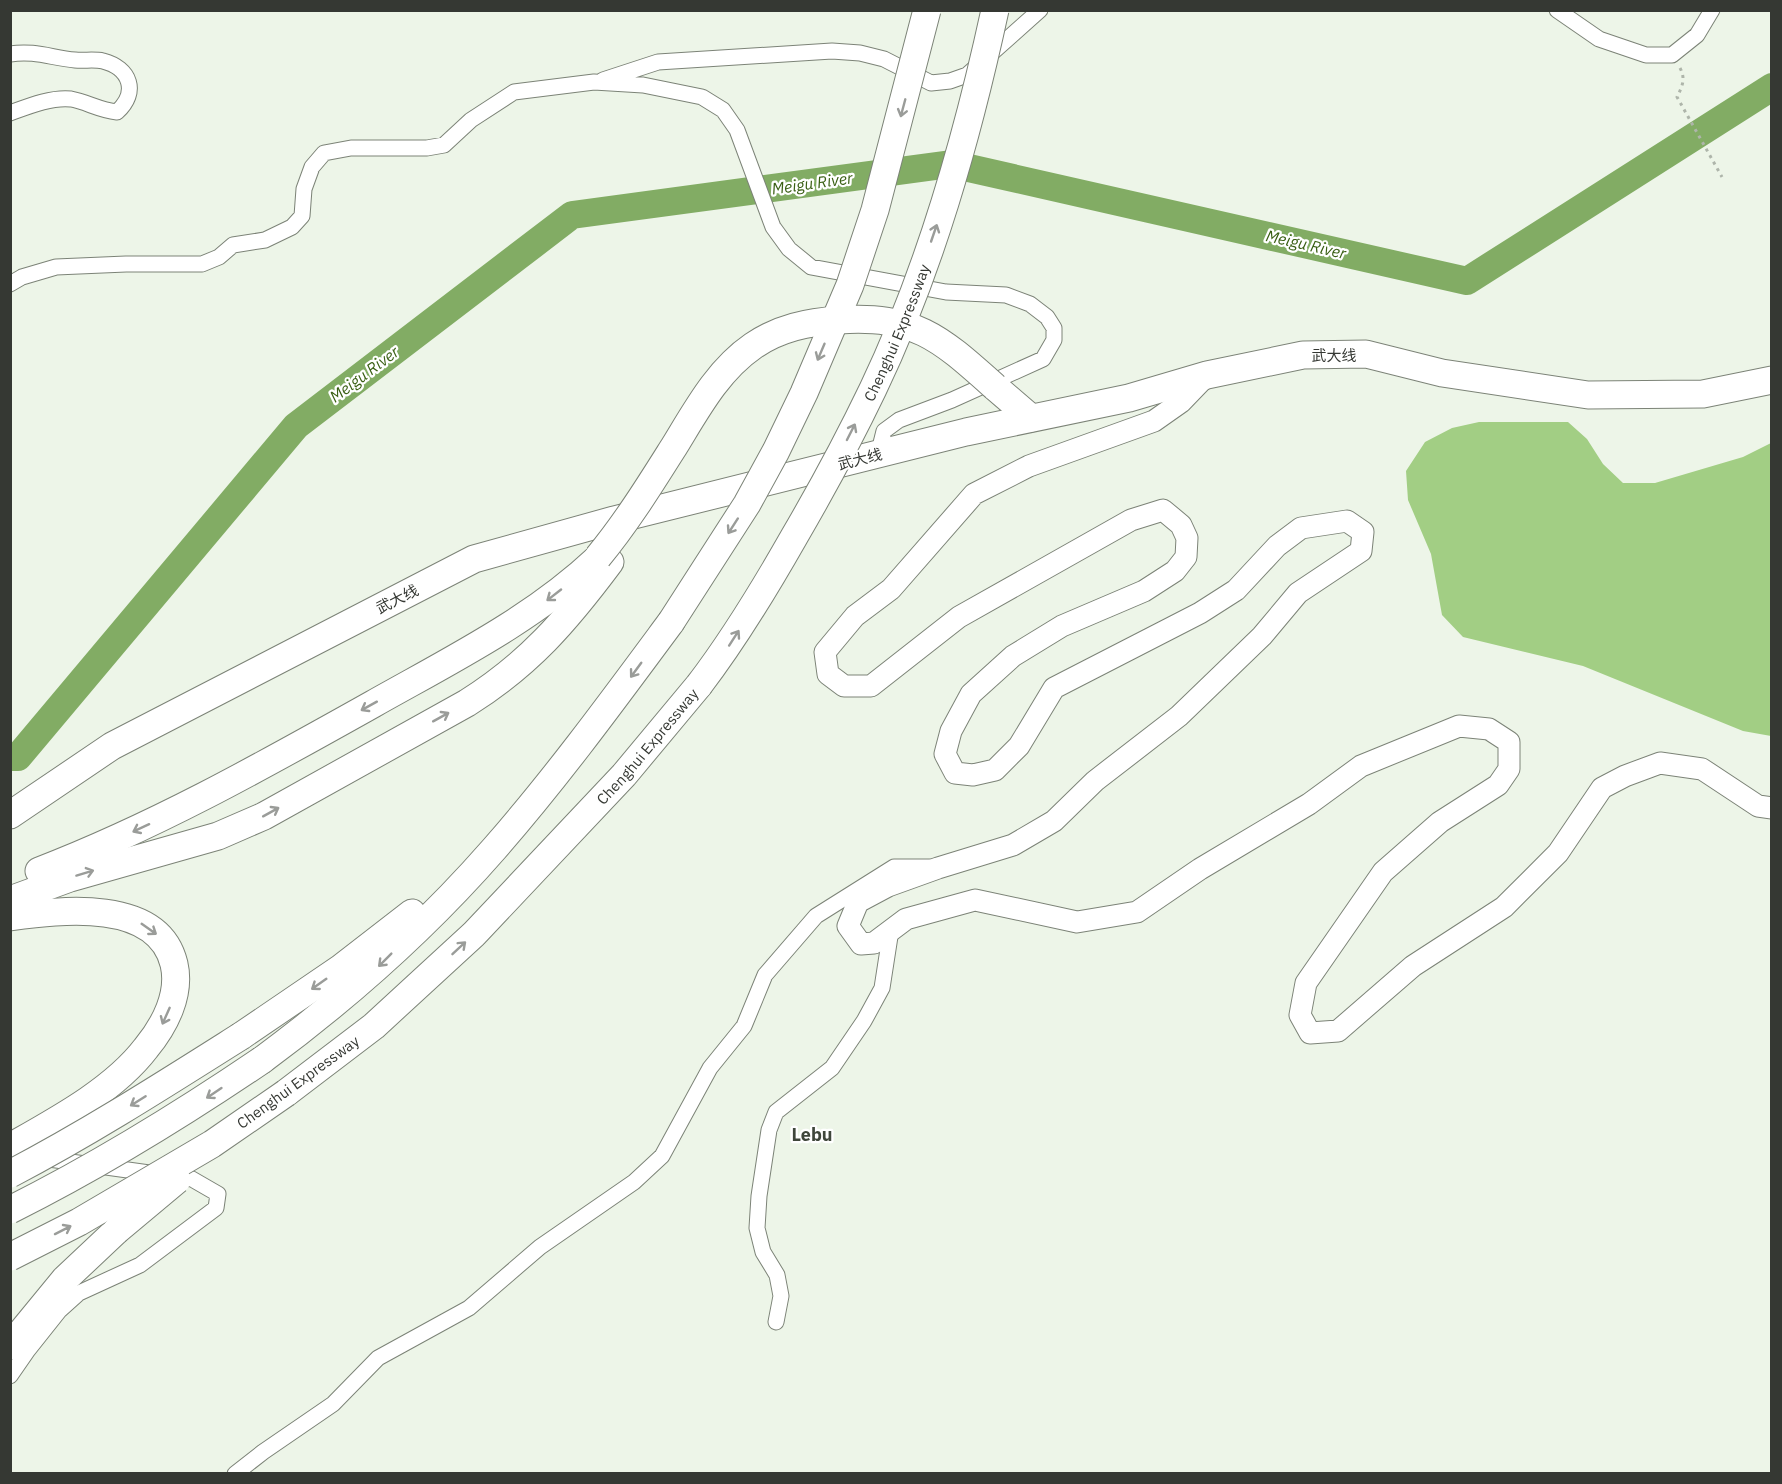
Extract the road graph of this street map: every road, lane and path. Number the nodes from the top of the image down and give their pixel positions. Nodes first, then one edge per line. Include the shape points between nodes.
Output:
1 (927, 10) edge
2 (995, 10) edge
3 (1040, 10) edge
4 (1557, 10) edge
5 (1712, 10) edge
6 (10, 54) edge
7 (1672, 55) junction
8 (594, 82) junction
9 (10, 113) edge
10 (1722, 177) dead end
11 (10, 284) edge
12 (1207, 375) junction
13 (1772, 380) edge
14 (1031, 418) junction
15 (883, 453) junction
16 (604, 560) junction
17 (551, 779) junction
18 (1772, 808) edge
19 (10, 815) edge
20 (938, 868) junction
21 (10, 881) edge
22 (10, 900) edge
23 (10, 917) edge
24 (891, 930) junction
25 (275, 1101) junction
26 (10, 1147) edge
27 (10, 1155) edge
28 (10, 1174) edge
29 (10, 1210) edge
30 (10, 1257) edge
31 (776, 1322) dead end
32 (10, 1346) edge
33 (10, 1376) edge
34 (235, 1473) edge

1 -> 17 highway, bridge via 878,200 850,285 776,451 747,504 670,622
25 -> 2 highway, Chenghui Expressway, bridge via 374,1026 474,934 624,775 730,644 821,491 873,388 920,274 961,150
3 - 8 street via 967,75 950,81 931,83 884,58 832,51 658,62
4 - 7 street via 1599,39 1646,55
5 - 7 street via 1697,35
6 - 9 street via 45,53 73,60 102,61 120,68 129,82 130,93 117,111 71,99 52,99
7 - 10 path via 1683,73 1677,97
8 - 11 street via 514,92 471,120 444,145 351,148 324,153 312,167 304,189 302,216 292,227 265,240 233,245 202,264 56,267
8 - 15 street via 643,85 702,97 723,110 737,130 773,227 789,249 811,267 946,292 1006,295 1030,304 1047,317 1054,328 1054,340 1042,359 899,420 884,431
12 - 13 highway, 武大线 via 1303,355 1366,354 1442,373 1588,395 1703,394
12 - 14 highway, 武大线 via 1129,398
12 - 20 street via 1154,422 1029,466 974,494 891,589 855,616 834,639 825,652 828,674 844,686 871,686 960,617 1131,520 1163,510 1181,525 1187,538 1186,557 1175,571 1144,591 1052,632 1013,656 971,694 951,731 945,754 955,773 973,775 994,770 1019,746 1054,688 1200,613 1236,590 1277,546 1301,528 1347,521 1363,532 1361,551 1298,593 1262,636 1179,716 1095,781 1054,821 1013,845
14 - 15 highway, 武大线
14 - 16 highway, bridge via 942,342 916,328 874,320 796,326 754,345 726,370
15 - 19 highway, 武大线 via 474,559 112,746
16 -> 21 highway via 498,632 273,760 141,828
22 -> 16 highway via 70,878 218,836 264,816 492,687 552,635 579,603
17 -> 28 highway, bridge via 468,866 341,968 241,1036
17 -> 29 highway, bridge via 494,850 377,968 320,1017 189,1109 60,1186
18 - 24 street via 1758,806 1702,770 1660,764 1625,776 1602,788 1558,853 1504,907 1413,966 1338,1031 1310,1033 1300,1015 1306,983 1383,872 1440,822 1498,785 1509,769 1509,742 1489,729 1459,726 1361,766 1309,804 1137,912 1077,922 975,900 906,920
20 - 24 street via 858,902 848,926 861,944 874,943
20 - 34 street via 894,867 816,916 765,975 744,1026 710,1068 662,1156 634,1182 540,1247 469,1308 378,1359 333,1404
23 -> 26 highway via 66,911 128,918 157,934 172,959 176,981 162,1025 136,1060 103,1088
24 - 31 street via 882,988 864,1021 832,1068 776,1112 769,1130 757,1228 782,1296
30 -> 25 highway, Chenghui Expressway, bridge via 80,1222 212,1144
25 - 32 highway, bridge via 116,1231 65,1279
27 - 33 street via 192,1179 218,1194 216,1208 140,1265 79,1293 59,1311

